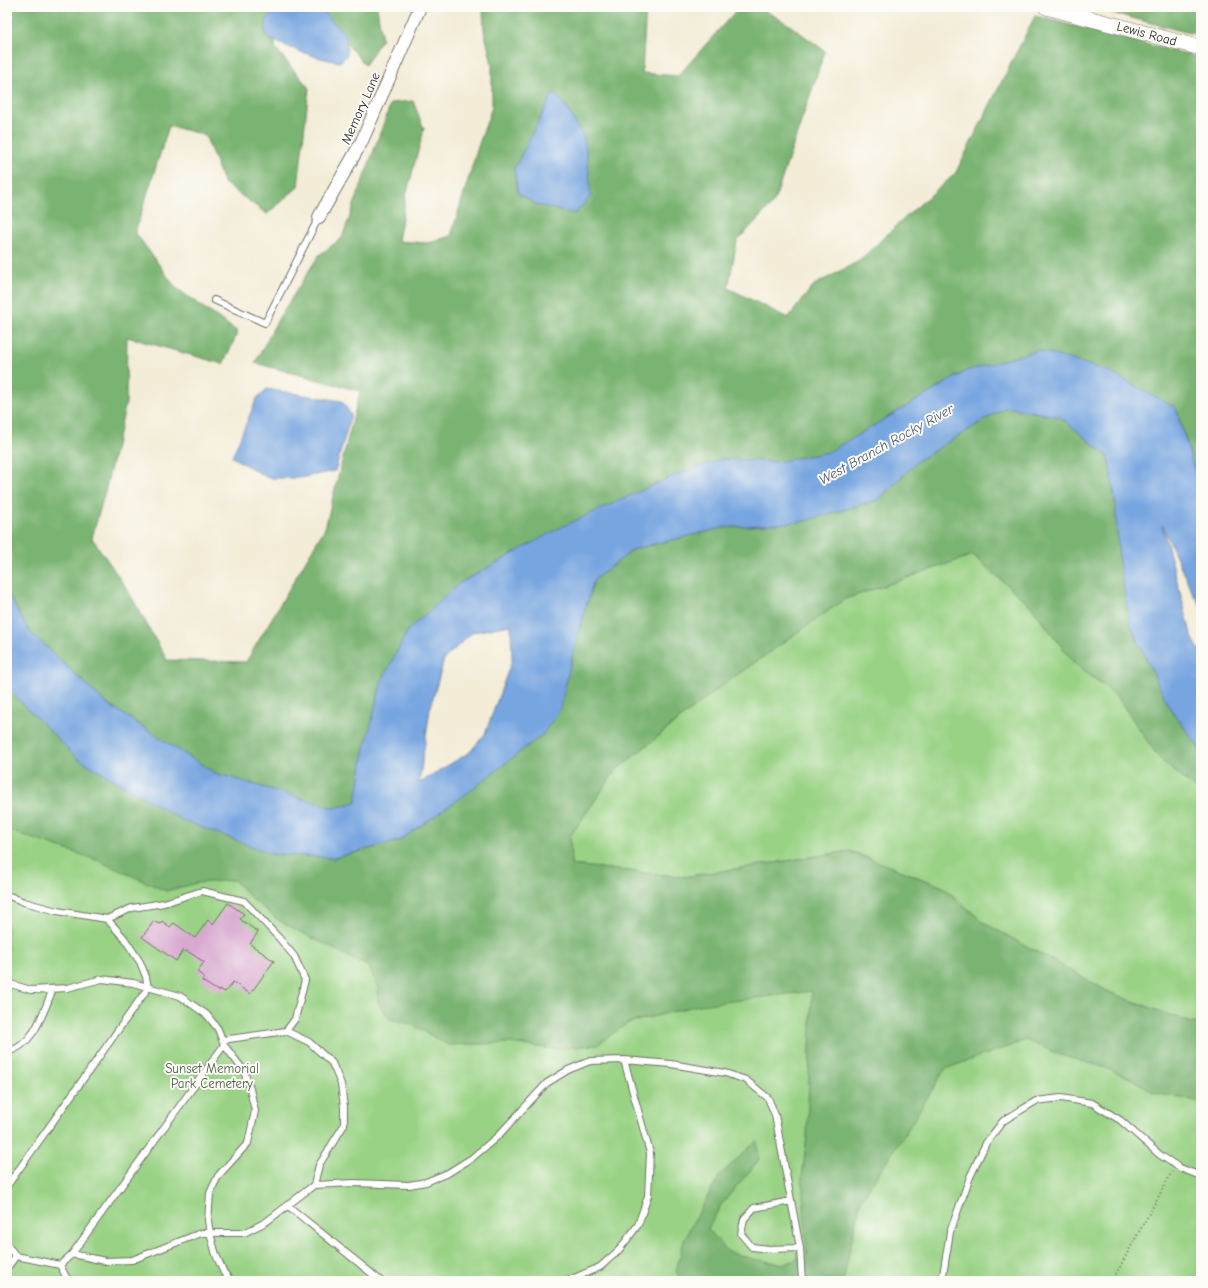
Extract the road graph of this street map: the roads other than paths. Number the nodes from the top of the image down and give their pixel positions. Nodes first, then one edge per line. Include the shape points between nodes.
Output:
1 (420, 7) edge
2 (1046, 7) edge
3 (1201, 48) edge
4 (319, 217) joint
5 (214, 300) dead end
6 (7, 895) edge
7 (107, 919) junction
8 (7, 983) edge
9 (53, 988) junction
10 (148, 988) junction
11 (286, 1031) junction
12 (223, 1042) junction
13 (7, 1052) edge
14 (624, 1060) junction
15 (1201, 1176) edge
16 (314, 1185) junction
17 (7, 1186) edge
18 (791, 1201) junction
19 (287, 1205) junction
20 (210, 1233) junction
21 (7, 1245) edge
22 (800, 1248) junction
23 (72, 1254) junction
24 (16, 1256) junction
25 (60, 1265) junction
26 (7, 1268) edge
27 (68, 1281) edge
28 (232, 1281) edge
29 (381, 1281) edge
30 (567, 1281) edge
31 (802, 1281) edge
32 (942, 1281) edge

1 - 4 street, Memory Lane via 361,143
2 - 3 street, Lewis Road
4 - 5 lane via 265,323
6 - 7 lane via 44,907
7 - 10 lane via 140,962
7 - 11 lane via 132,908 164,903 202,891 244,901 294,956 305,980 295,1019
8 - 9 lane via 31,990
9 - 10 lane via 67,988 102,979 133,983
9 - 13 lane via 34,1034 16,1050
10 - 12 lane via 180,996 207,1015 218,1029
10 - 17 lane
11 - 12 lane
11 - 16 lane via 309,1042 332,1063 341,1084 344,1125 319,1165
12 - 20 lane via 244,1071 255,1111 248,1143 218,1176 210,1193
12 - 23 lane
14 - 16 lane via 590,1061 568,1070 547,1083 498,1136 472,1158 448,1173 426,1182 409,1186 354,1183
14 - 18 lane via 671,1064 724,1073 746,1080 768,1098 775,1115
14 - 30 lane via 650,1153 648,1196 638,1225 619,1250 600,1267
15 - 32 lane via 1160,1155 1120,1120 1092,1103 1061,1098 1036,1101 1003,1121 986,1144 970,1177 950,1232
16 - 19 lane
18 - 22 lane
18 - 22 lane via 754,1208 744,1219 742,1234 752,1247
19 - 20 lane via 266,1222 244,1233
19 - 29 lane
20 - 23 lane via 201,1233 132,1260 105,1261
20 - 28 lane via 216,1256 224,1273
21 - 24 lane
22 - 31 lane
23 - 25 lane
24 - 25 lane
24 - 26 lane
25 - 27 lane

